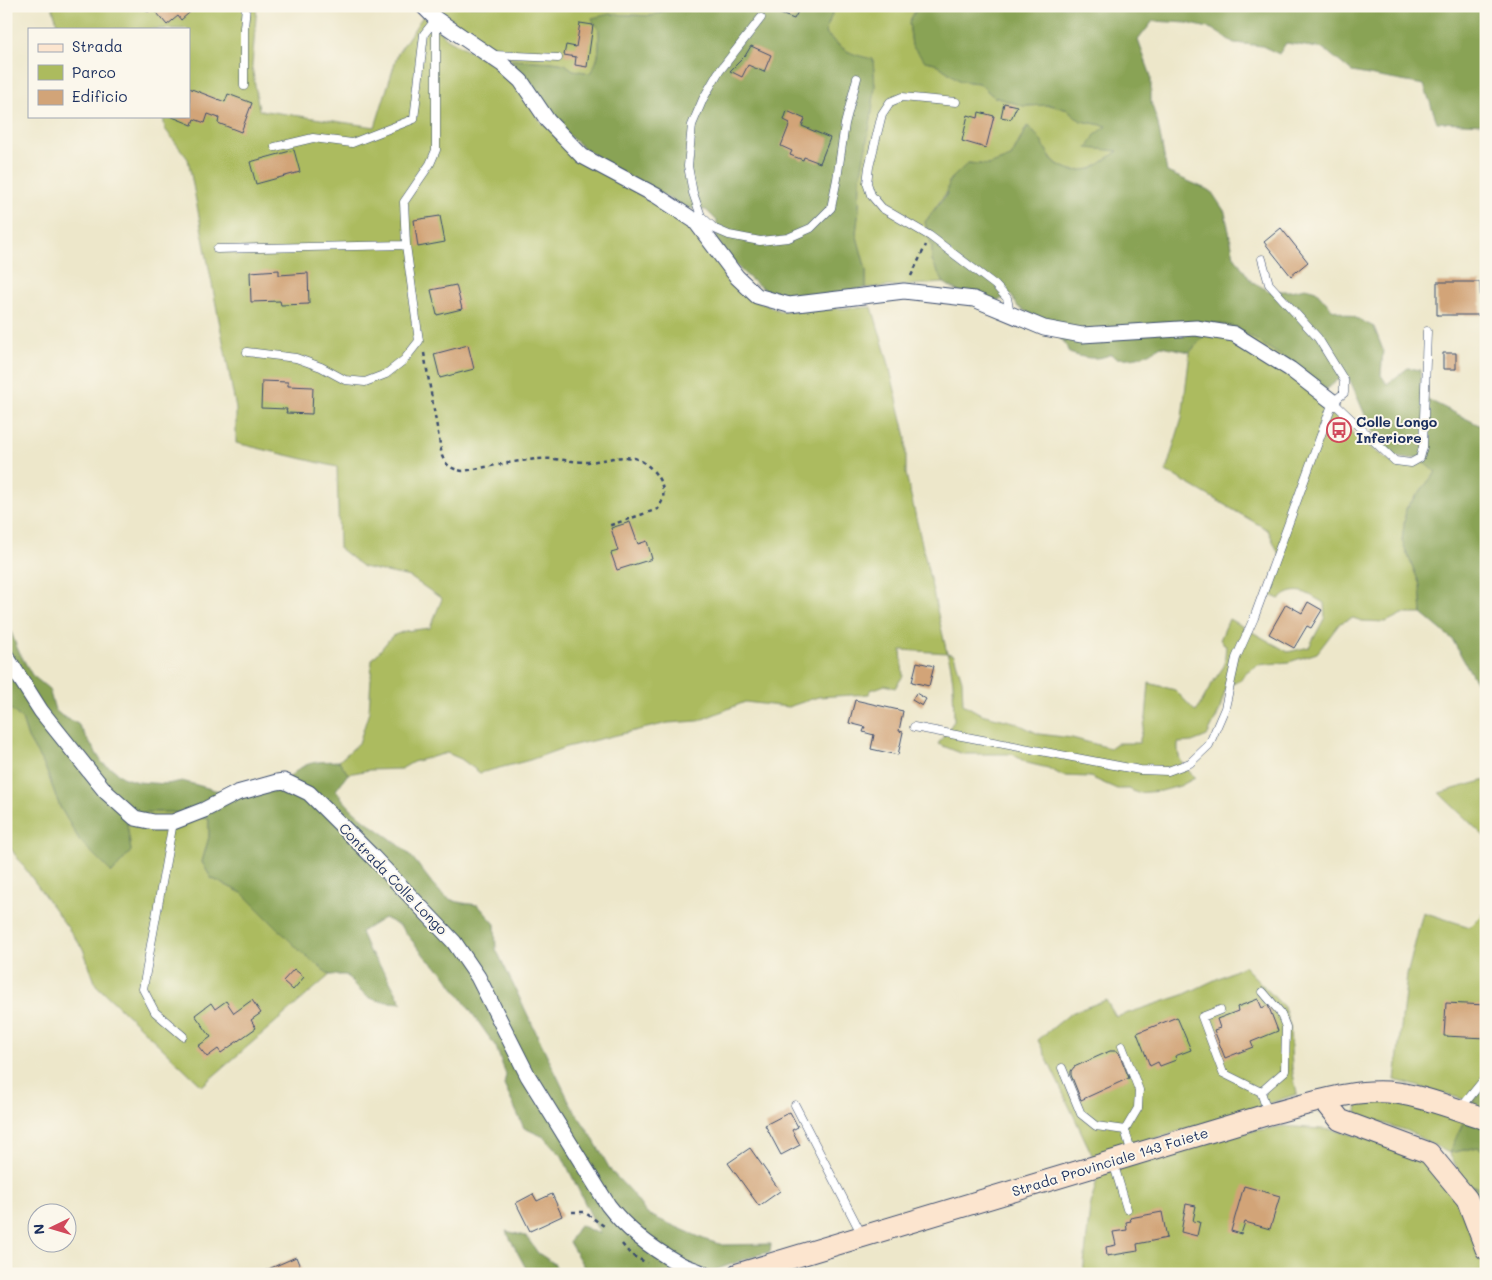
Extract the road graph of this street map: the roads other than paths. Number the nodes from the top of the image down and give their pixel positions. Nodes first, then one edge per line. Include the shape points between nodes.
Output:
1 (246, 6) edge
2 (423, 6) edge
3 (760, 18) dead end
4 (436, 19) junction
5 (487, 54) junction
6 (558, 58) dead end
7 (857, 78) dead end
8 (244, 86) dead end
9 (956, 102) dead end
10 (275, 147) dead end
11 (698, 218) junction
12 (406, 245) junction
13 (217, 249) dead end
14 (1262, 259) dead end
15 (1010, 313) junction
16 (1427, 331) dead end
17 (247, 352) dead end
18 (1333, 402) junction
19 (6, 656) edge
20 (914, 727) dead end
21 (173, 822) junction
22 (1263, 992) dead end
23 (1220, 1010) dead end
24 (183, 1036) dead end
25 (1122, 1046) dead end
26 (1062, 1068) dead end
27 (1486, 1076) edge
28 (1261, 1092) junction
29 (1324, 1100) junction
30 (795, 1104) dead end
31 (1459, 1111) junction
32 (1269, 1114) junction
33 (1486, 1119) edge
34 (1125, 1130) junction
35 (1123, 1159) junction
36 (1127, 1209) dead end
37 (863, 1236) junction
38 (1486, 1249) edge
39 (774, 1269) edge
40 (704, 1274) edge
41 (738, 1274) edge

1 - 8 lane
2 - 4 street
3 - 11 lane via 718,73 692,124 688,166
4 - 5 street
4 - 10 lane via 424,34 414,119 352,144 313,138
4 - 12 lane via 436,150 404,202
5 - 6 lane
5 - 11 street via 521,81 548,121 582,156
7 - 11 lane via 845,124 831,208 811,228 788,238 760,241 729,235
9 - 15 lane via 902,98 890,102 882,114 867,183 871,195 882,208 930,236 995,285 1007,298
11 - 15 street via 737,277 757,296 789,305 904,291 974,299
12 - 13 lane
12 - 17 lane via 419,341 404,360 386,374 365,382 345,380 296,358
14 - 18 lane via 1269,284 1318,338 1344,380 1344,393
15 - 18 street via 1044,328 1082,335 1196,328 1234,334 1290,369
16 - 18 lane via 1420,458 1411,463 1395,461
18 - 20 lane via 1254,618 1236,658 1225,708 1209,745 1190,763 1168,771 1140,770
19 - 21 street, Contrada Colle Longo via 41,711 106,792 135,818
21 - 24 lane via 143,989 155,1012
21 - 40 street, Contrada Colle Longo via 237,793 277,782 284,781 309,793 454,942 478,977 528,1076 620,1221 637,1237 680,1264
22 - 28 lane via 1280,1012 1286,1027 1285,1070
23 - 28 lane via 1202,1017 1223,1073
25 - 34 lane via 1139,1090 1138,1108
26 - 34 lane via 1081,1114 1096,1126
27 - 31 lane
28 - 32 lane
29 - 31 main road, Strada Provinciale 143 Faiete via 1348,1095 1398,1093
29 - 32 main road, Strada Provinciale 143 Faiete
29 - 38 main road via 1340,1120 1429,1153 1467,1199
30 - 37 lane
31 - 33 main road, Strada Provinciale 143 Faiete
32 - 35 main road, Strada Provinciale 143 Faiete
34 - 35 lane
35 - 36 lane
35 - 37 main road, Strada Provinciale 143 Faiete
37 - 39 main road, Strada Provinciale 143 Faiete
39 - 41 main road, Strada Provinciale 143 Faiete

